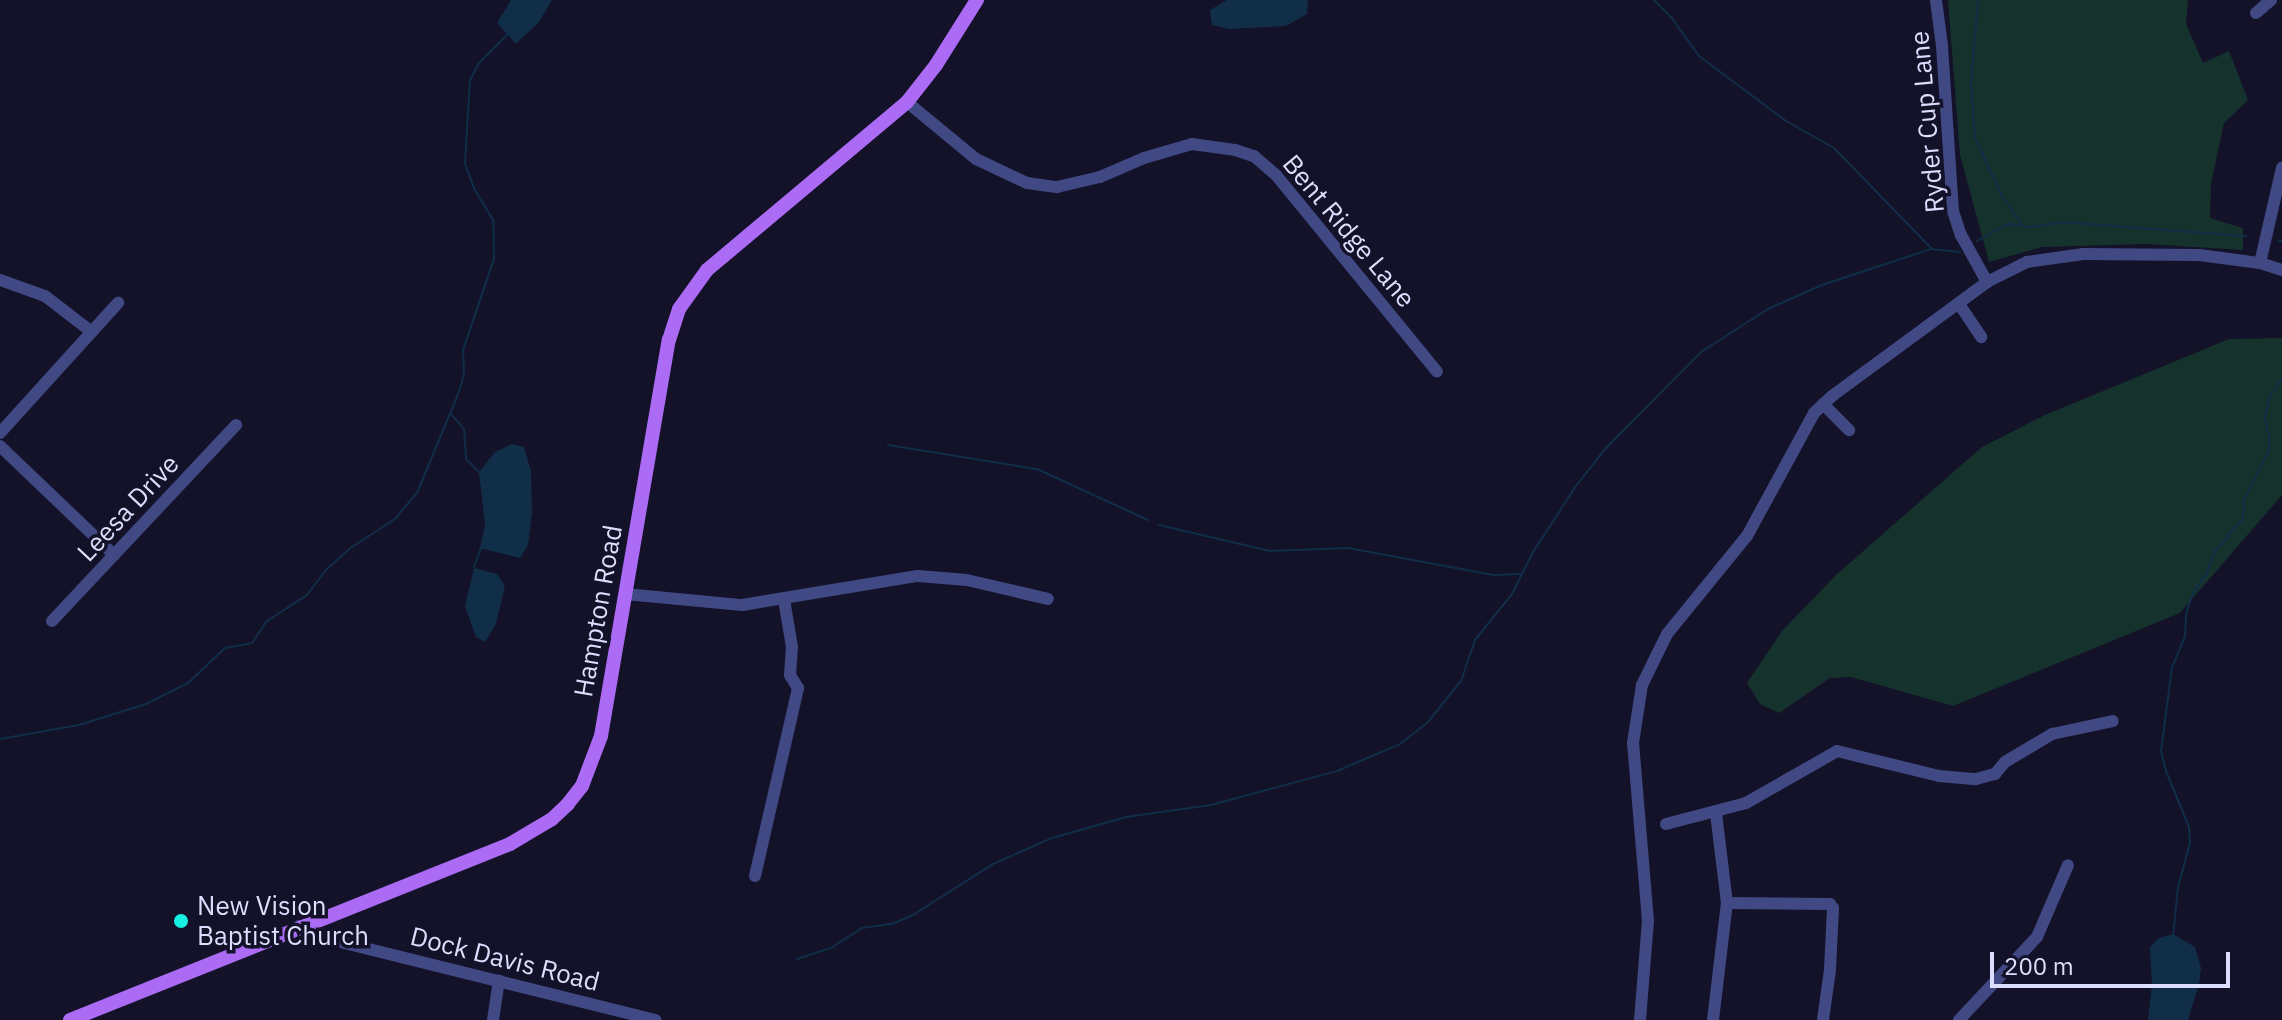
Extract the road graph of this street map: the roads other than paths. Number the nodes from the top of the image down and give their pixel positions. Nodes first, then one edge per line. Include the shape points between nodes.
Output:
1 (977, 0) edge
2 (1936, 0) edge
3 (2271, 0) edge
4 (2256, 13) dead end
5 (907, 102) junction
6 (2282, 168) edge
7 (2260, 263) junction
8 (2282, 270) edge
9 (0, 280) edge
10 (1987, 282) junction
11 (118, 303) dead end
12 (1959, 304) junction
13 (92, 332) junction
14 (1981, 337) dead end
15 (1437, 372) dead end
16 (1823, 404) junction
17 (236, 425) dead end
18 (1849, 430) dead end
19 (0, 433) edge
20 (0, 446) edge
21 (114, 555) junction
22 (625, 594) junction
23 (784, 599) junction
24 (1048, 599) dead end
25 (52, 621) dead end
26 (2113, 721) dead end
27 (1716, 814) junction
28 (1666, 824) dead end
29 (2068, 865) dead end
30 (755, 876) dead end
31 (1727, 903) junction
32 (299, 926) junction
33 (499, 980) junction
34 (70, 1020) edge
35 (493, 1020) edge
36 (656, 1020) edge
37 (1640, 1020) edge
38 (1713, 1020) edge
39 (1823, 1020) edge
40 (1959, 1020) edge

1 - 5 main road, Hampton Road
2 - 10 street, Ryder Cup Lane via 1953,211
3 - 4 street
5 - 15 street, Bent Ridge Lane via 976,159 1027,183 1057,187 1192,144 1254,156 1276,175
5 - 22 main road, Hampton Road via 707,270 687,294 669,340
6 - 7 street
7 - 8 street
7 - 10 street via 2199,255 2061,255 2012,268
9 - 13 street via 45,296
10 - 12 street
11 - 13 street
12 - 14 street
12 - 16 street
13 - 19 street
16 - 18 street
16 - 37 street via 1798,437 1747,536 1667,634 1642,685 1633,743 1648,929
17 - 21 street, Leesa Drive
20 - 21 street
21 - 25 street, Leesa Drive
22 - 23 street via 742,605
22 - 32 main road, Hampton Road via 601,736 586,779 567,805 510,844
23 - 24 street via 918,576 967,580
23 - 30 street via 792,647 790,675 798,688
26 - 27 street via 2052,734 2005,762 1995,774 1976,779 1939,776 1837,751 1746,803
27 - 28 street
27 - 31 street
29 - 40 street via 2037,937
31 - 38 street
31 - 39 street via 1830,904
32 - 33 street, Dock Davis Road via 308,934
32 - 34 main road, Hampton Road
33 - 35 street
33 - 36 street, Dock Davis Road

